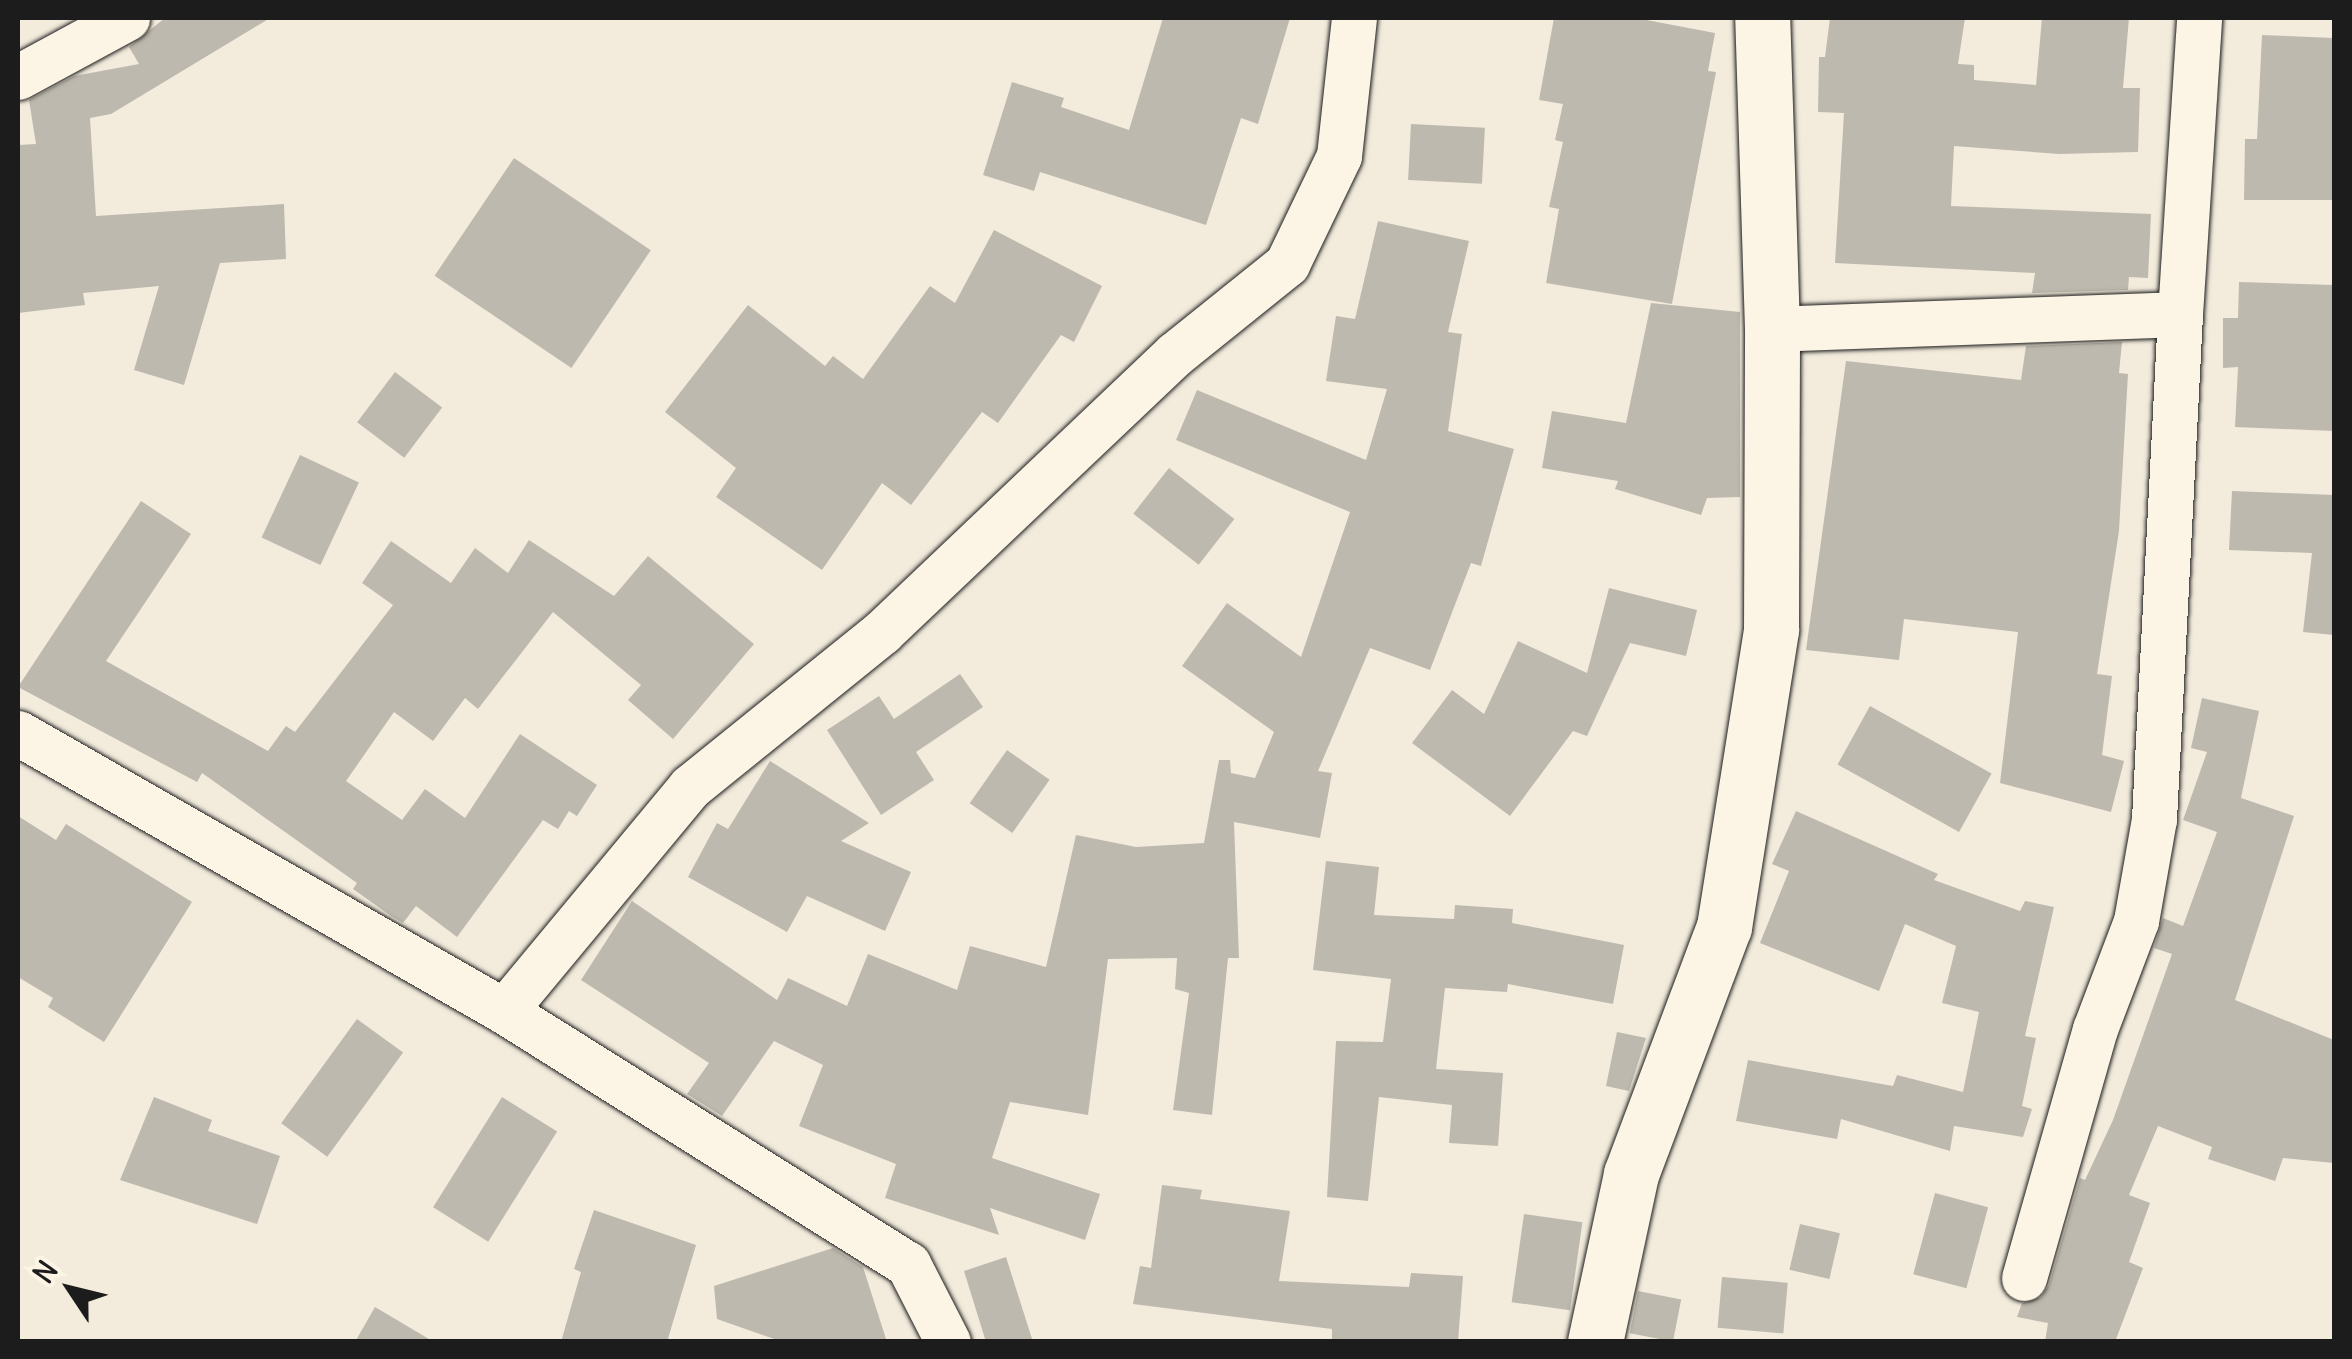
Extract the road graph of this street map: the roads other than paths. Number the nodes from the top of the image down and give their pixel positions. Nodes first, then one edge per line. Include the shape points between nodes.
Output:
1 (127, 18) edge
2 (1354, 18) edge
3 (1762, 18) edge
4 (2199, 18) edge
5 (18, 78) edge
6 (2180, 314) junction
7 (1772, 330) junction
8 (18, 733) edge
9 (504, 1011) junction
10 (2024, 1278) dead end
11 (948, 1342) edge
12 (1595, 1342) edge

1 - 5 street
2 - 9 street via 1339,156 1287,264 1176,354 882,632 690,787
3 - 7 street
4 - 6 street
6 - 7 street
6 - 10 street via 2154,819 2136,921 2095,1029
7 - 12 street via 1771,630 1724,927 1630,1174
8 - 9 street
9 - 11 street via 908,1264

